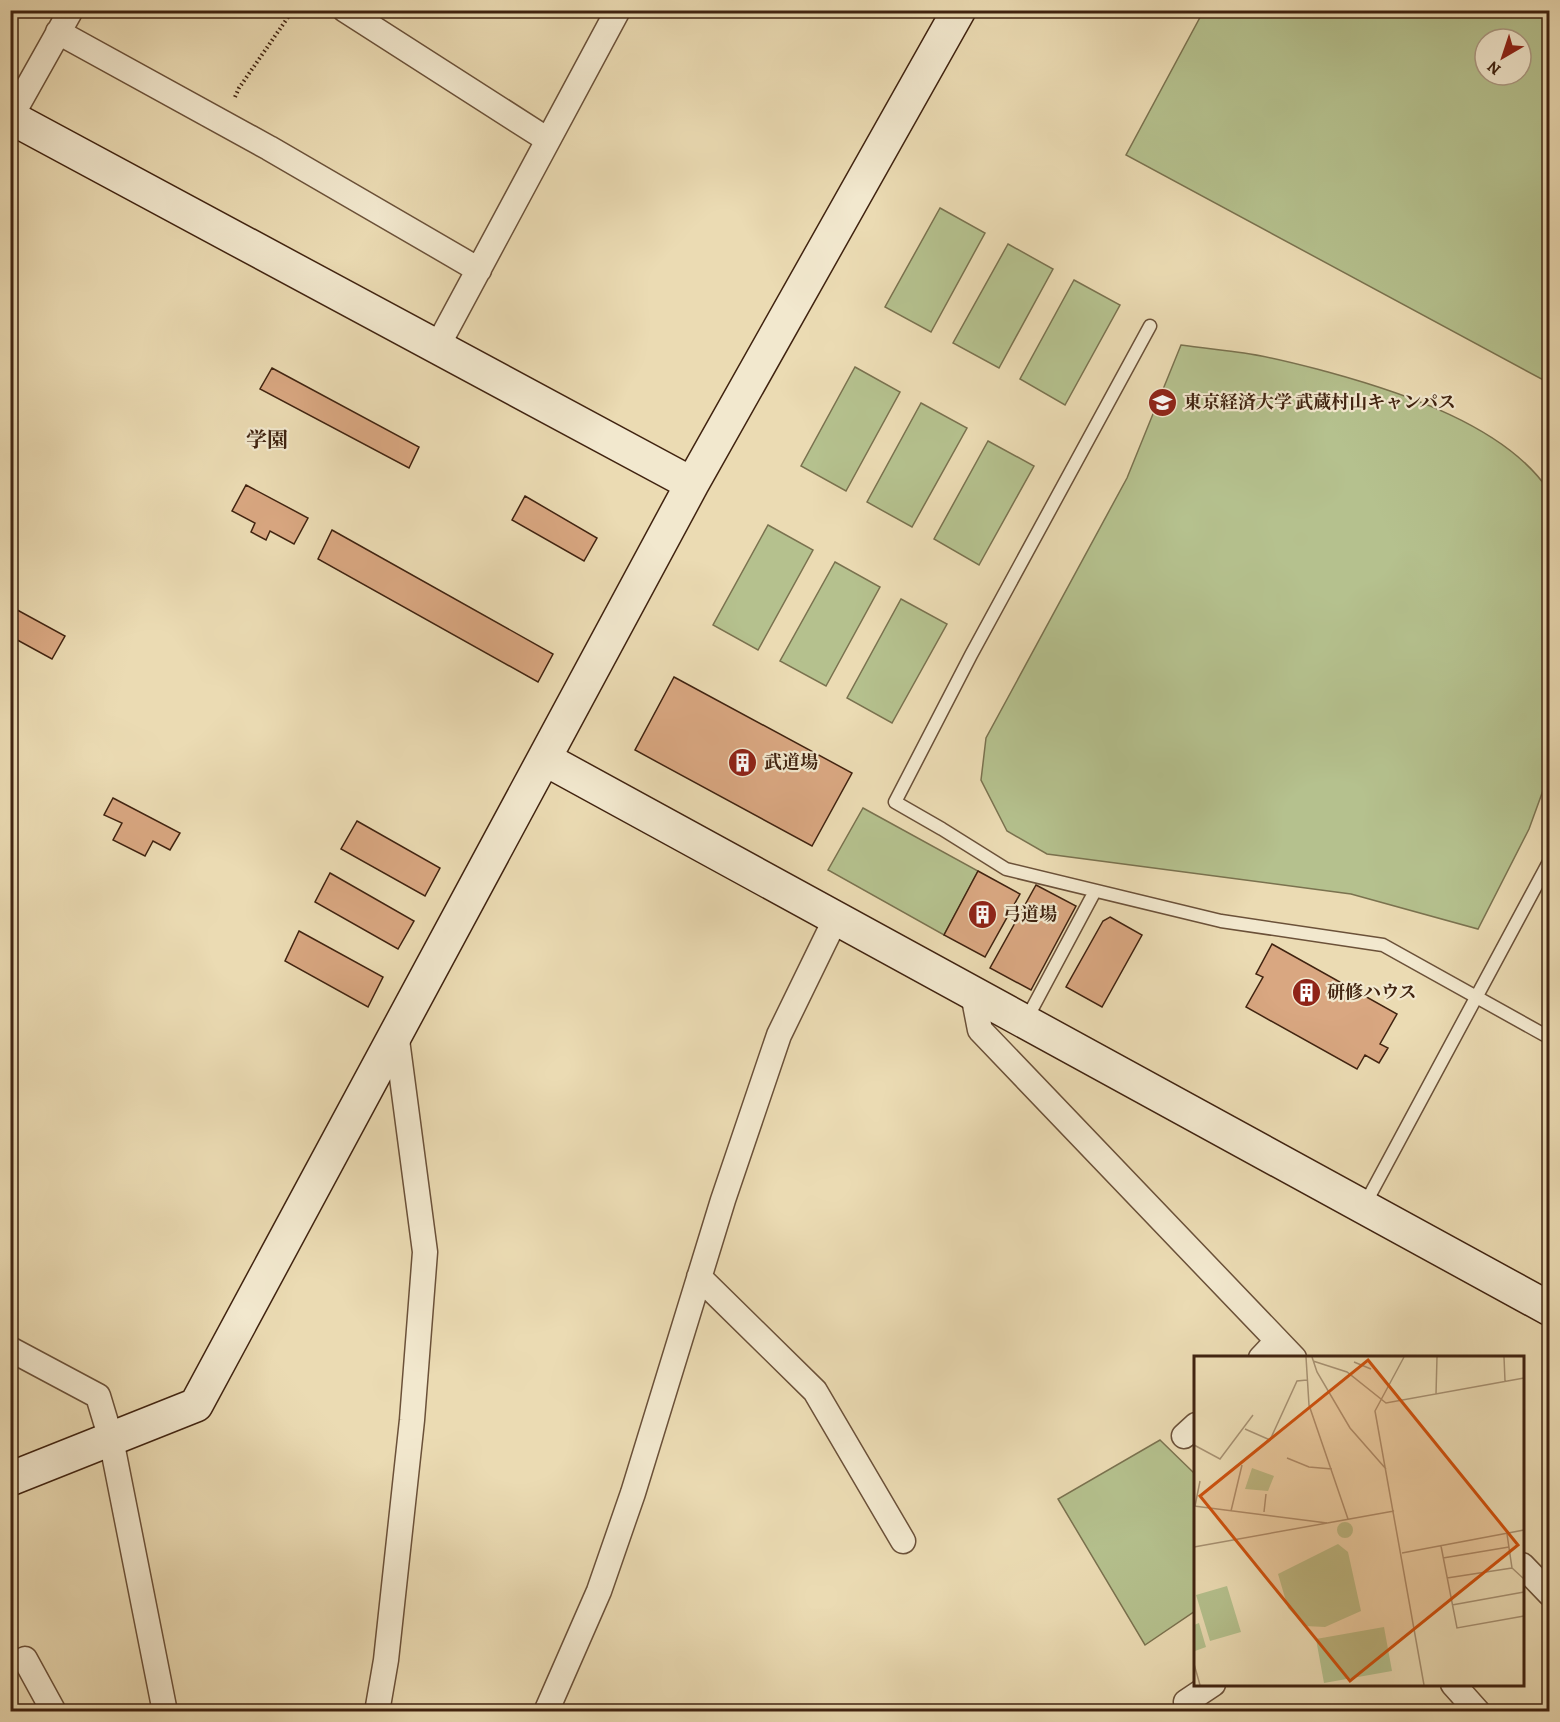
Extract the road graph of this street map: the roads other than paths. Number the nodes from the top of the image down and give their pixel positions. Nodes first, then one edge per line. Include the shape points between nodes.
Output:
1 (71, 10) edge
2 (345, 10) edge
3 (618, 10) edge
4 (959, 10) edge
5 (58, 32) junction
6 (11, 117) edge
7 (548, 140) junction
8 (479, 270) junction
9 (1150, 326) dead end
10 (437, 347) junction
11 (692, 484) junction
12 (545, 759) junction
13 (1550, 860) edge
14 (1095, 891) junction
15 (836, 918) junction
16 (973, 994) junction
17 (1475, 997) junction
18 (1024, 1022) junction
19 (396, 1032) junction
20 (1550, 1038) edge
21 (1363, 1207) junction
22 (699, 1277) junction
23 (1550, 1309) edge
24 (10, 1349) edge
25 (1278, 1352) edge
26 (111, 1439) junction
27 (10, 1479) edge
28 (903, 1541) dead end
29 (1524, 1566) edge
30 (1550, 1594) edge
31 (25, 1659) dead end
32 (1211, 1686) edge
33 (1455, 1686) edge
34 (1186, 1702) dead end
35 (160, 1709) edge
36 (54, 1712) edge
37 (377, 1712) edge
38 (546, 1712) edge
39 (1478, 1712) edge

1 - 5 street
2 - 7 street
3 - 7 street
4 - 11 street
5 - 6 street
5 - 8 street
6 - 10 street
7 - 8 street
8 - 10 street
9 - 14 lane via 895,802 1006,869
10 - 11 street
11 - 12 street
12 - 15 street
12 - 19 street
13 - 17 lane
14 - 17 lane via 1221,921 1383,945
14 - 18 lane
15 - 16 street
15 - 22 street via 779,1035
16 - 18 street
16 - 25 street via 980,1030
17 - 20 lane
17 - 21 lane
18 - 21 street
19 - 26 street via 196,1405
19 - 37 street via 425,1252 412,1420
21 - 23 street
22 - 28 street via 816,1390
22 - 38 street via 599,1592
24 - 26 street via 98,1396
26 - 27 street
26 - 35 street
29 - 30 street
31 - 36 street
32 - 34 street
33 - 39 street

